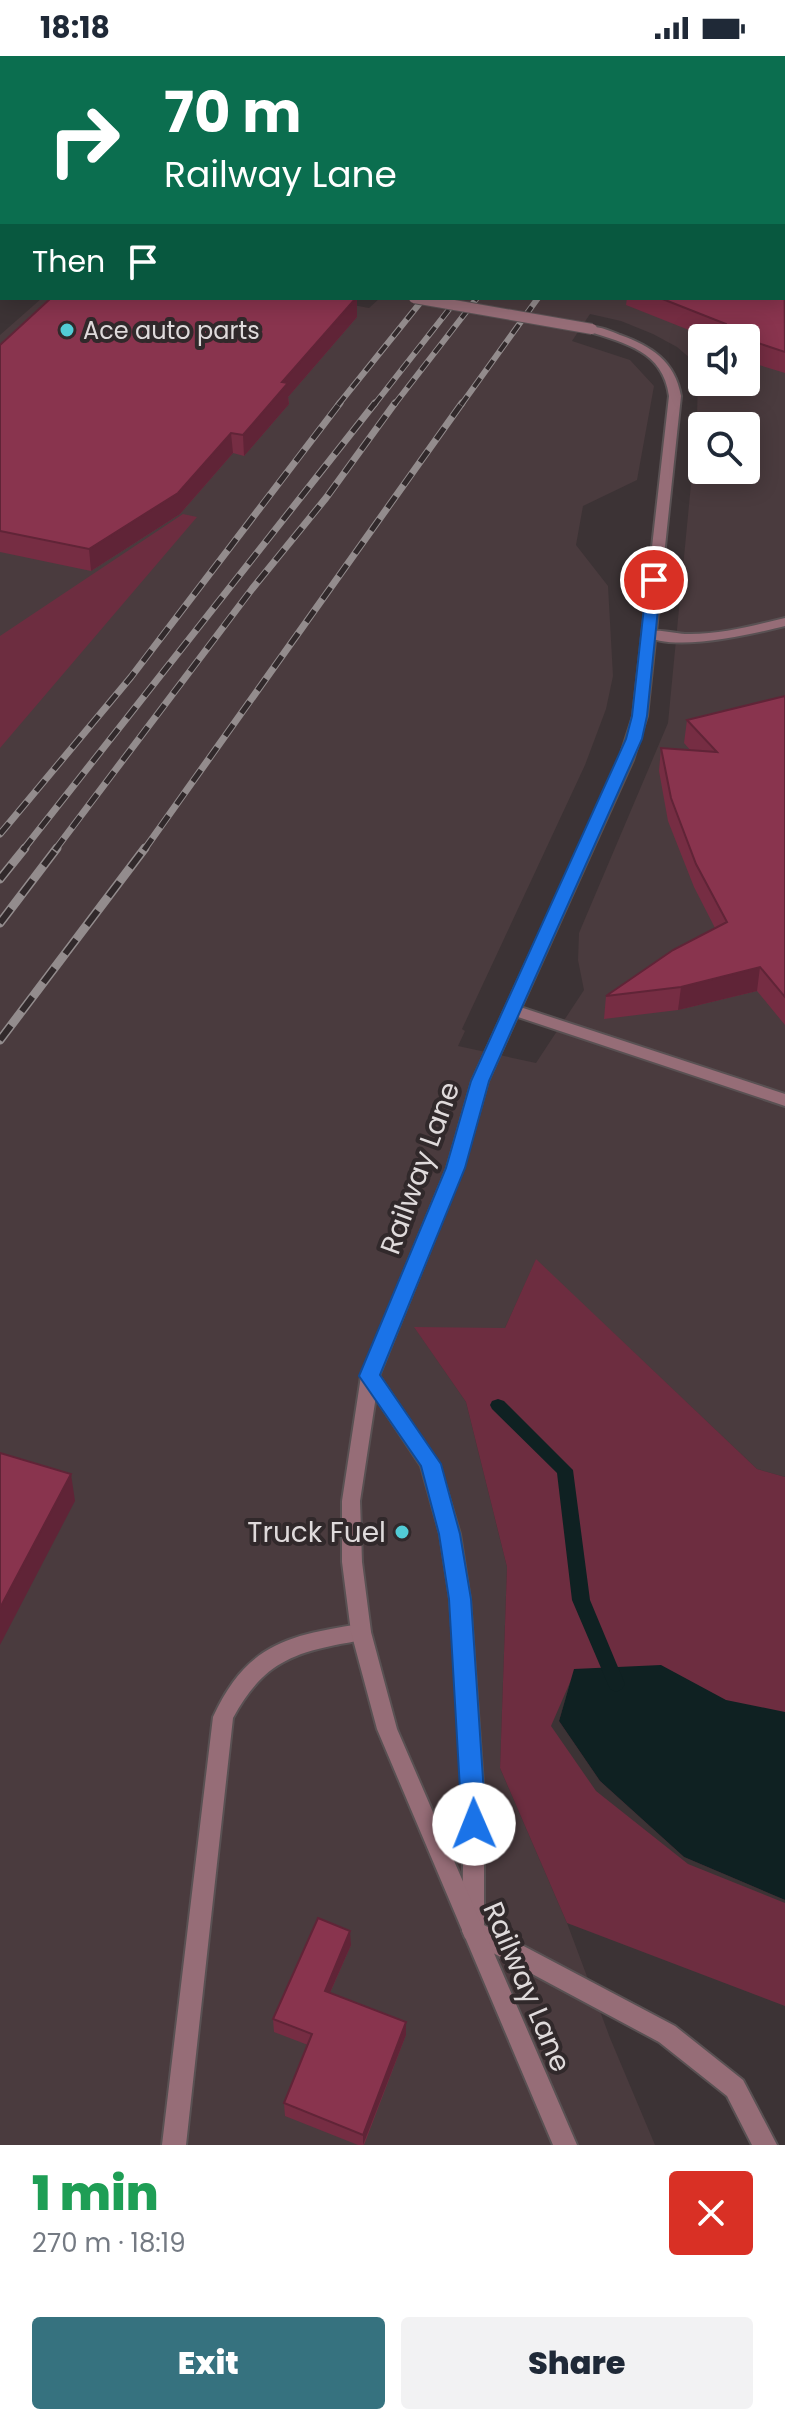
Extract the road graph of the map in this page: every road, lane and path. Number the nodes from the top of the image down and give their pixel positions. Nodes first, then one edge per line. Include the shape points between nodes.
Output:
1 (425, 300) edge
2 (785, 622) edge
3 (649, 634) junction
4 (514, 1010) junction
5 (785, 1100) edge
6 (370, 1376) junction
7 (361, 1632) junction
8 (473, 1931) junction
9 (174, 2145) edge
10 (565, 2145) edge
11 (765, 2145) edge

1 - 3 street, Railway Lane, bridge via 592,329 649,351 666,365 674,378 675,396
2 - 3 street via 697,640
3 - 4 street, Railway Lane via 634,739
4 - 5 street
4 - 6 street, Railway Lane via 480,1081 455,1168
6 - 7 street, Railway Lane via 351,1501
6 - 8 street via 430,1464 450,1534 460,1599 474,1798
7 - 8 street, Railway Lane via 387,1729
7 - 9 street via 314,1639 273,1657 248,1676 223,1717
8 - 10 street, Railway Lane
8 - 11 street via 667,2034 735,2088

